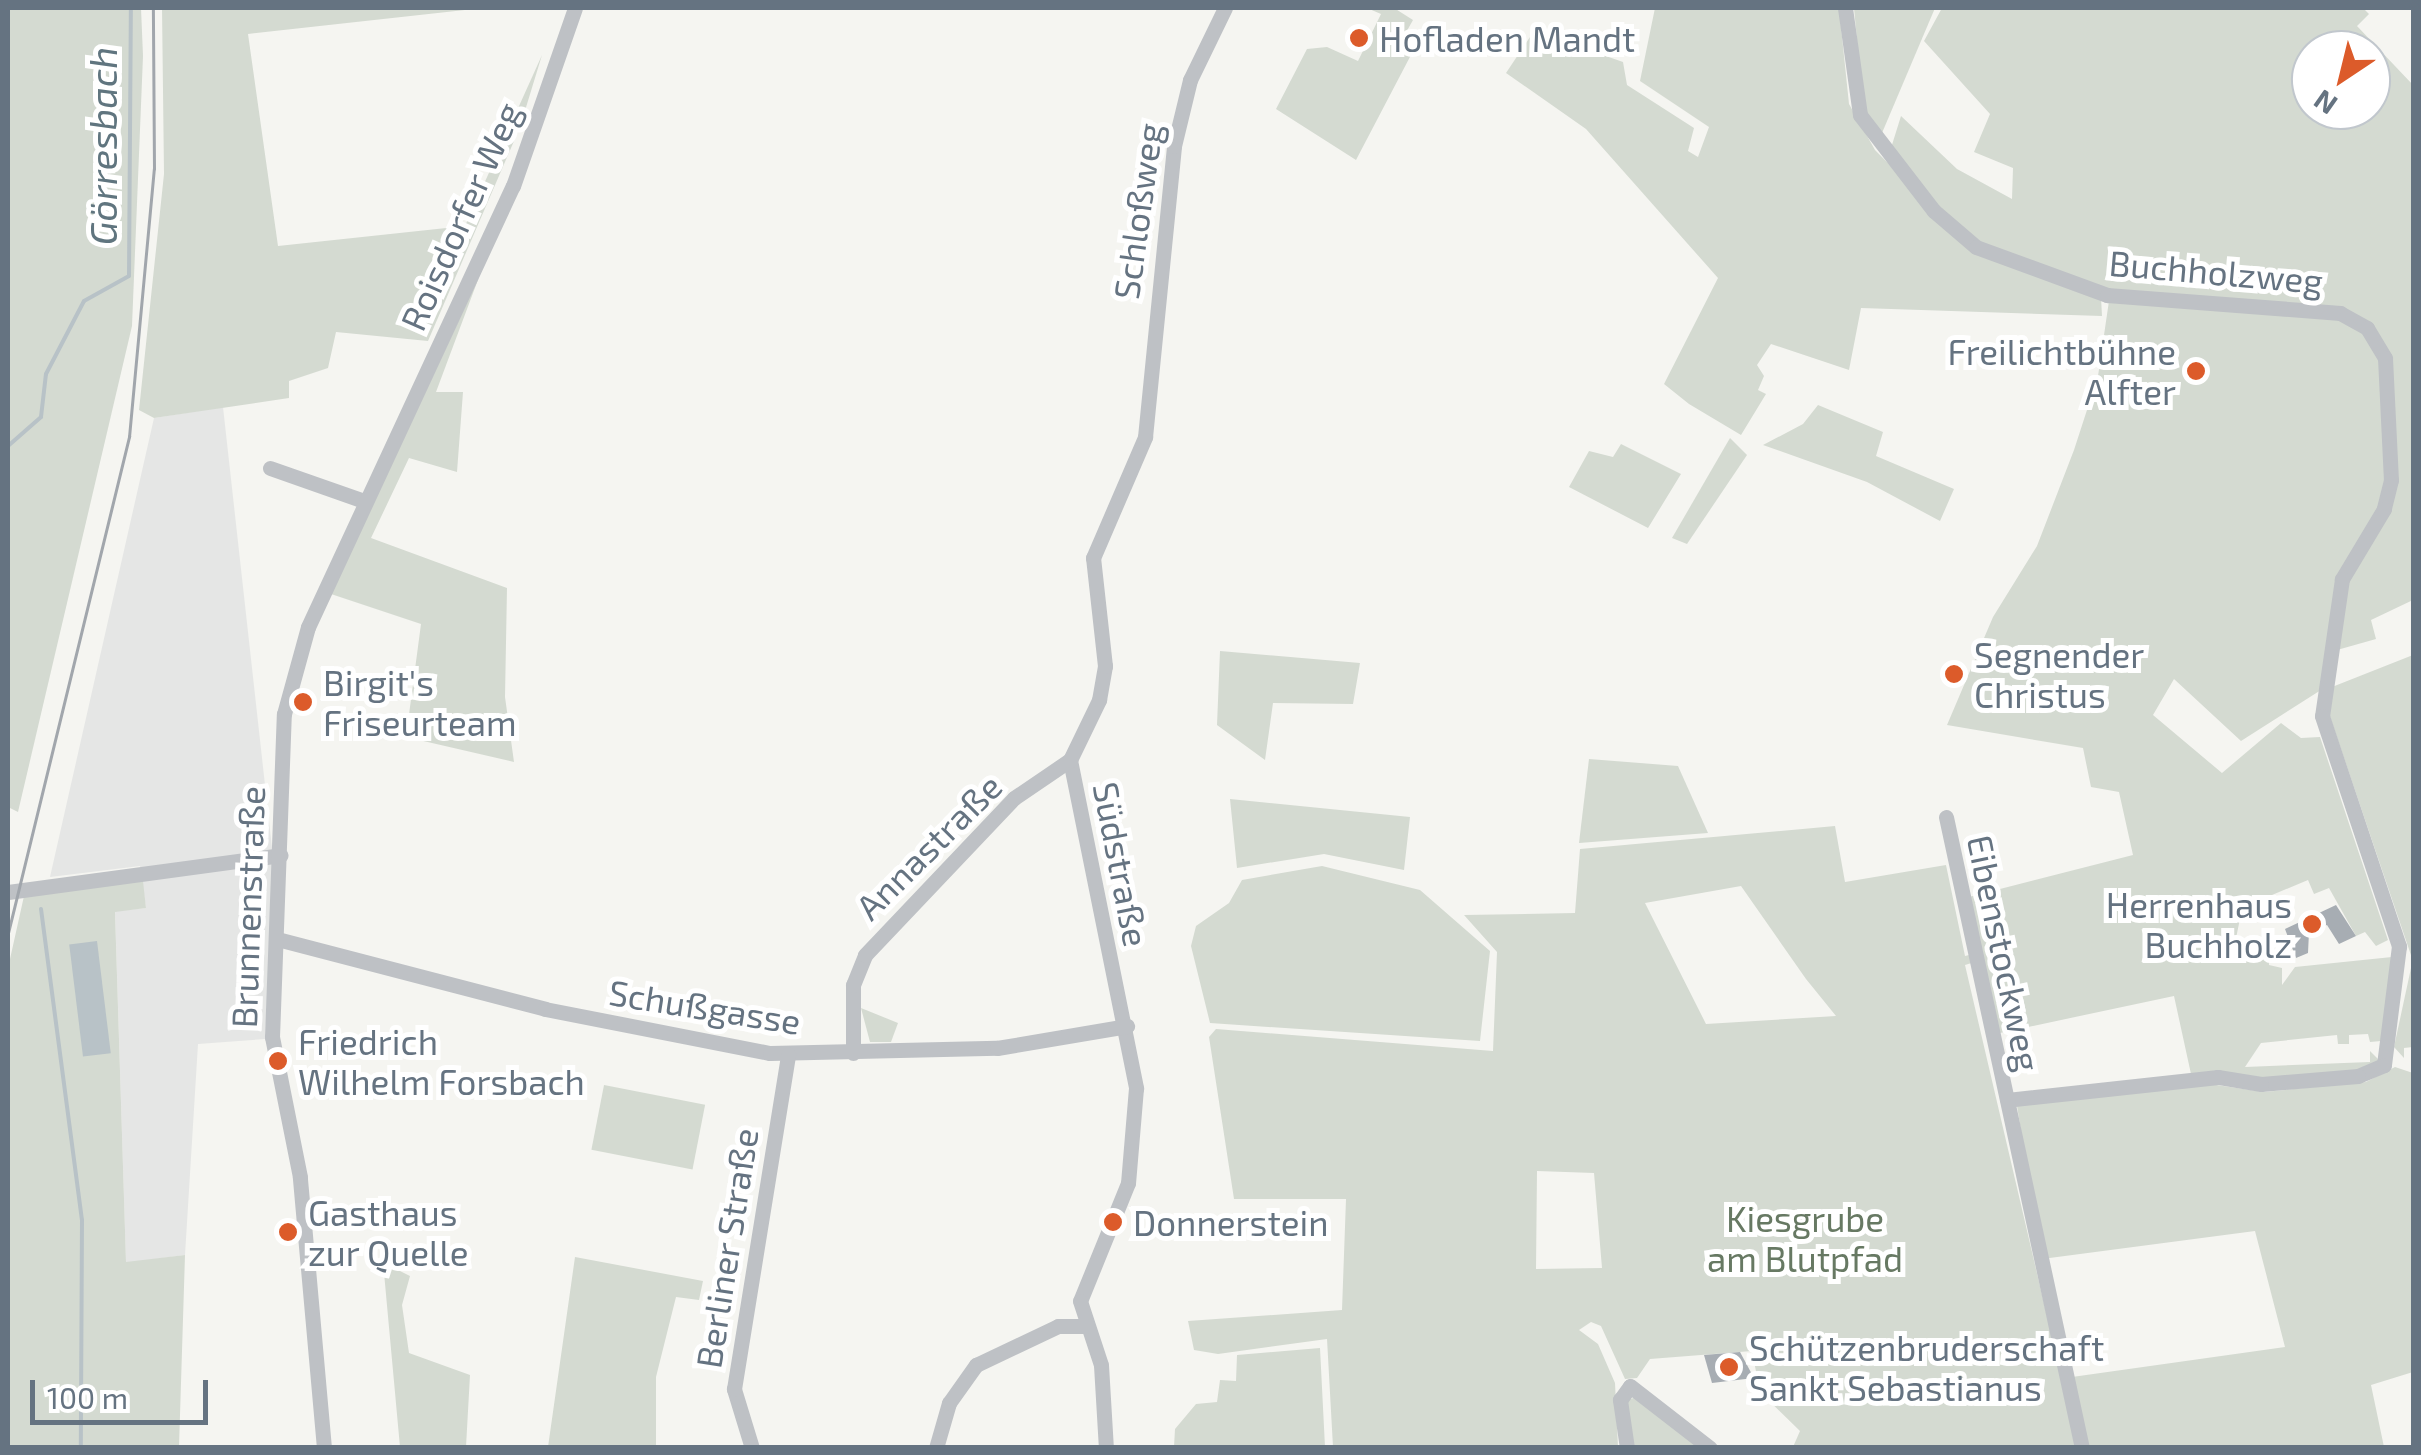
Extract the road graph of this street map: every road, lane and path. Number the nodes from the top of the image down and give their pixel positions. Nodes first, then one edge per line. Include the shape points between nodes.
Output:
1 (575, 8) edge
2 (1225, 8) edge
3 (1845, 8) edge
4 (414, 390) joint
5 (1146, 432) joint
6 (270, 468) dead end
7 (364, 500) junction
8 (1070, 760) junction
9 (1946, 818) dead end
10 (281, 856) junction
11 (8, 892) edge
12 (281, 940) junction
13 (1128, 1026) junction
14 (853, 1053) junction
15 (788, 1054) junction
16 (2007, 1100) junction
17 (1080, 1300) junction
18 (1058, 1326) junction
19 (1087, 1326) junction
20 (324, 1448) edge
21 (752, 1448) edge
22 (936, 1448) edge
23 (1106, 1448) edge
24 (1627, 1448) edge
25 (1710, 1448) edge
26 (2082, 1448) edge

1 - 4 street, Roisdorfer Weg via 513,186
2 - 5 street, Schloßweg via 1190,80 1174,146
3 - 16 street, Buchholzweg via 1860,115 1934,211 1976,247 2107,295 2340,312 2368,328 2385,358 2391,480 2384,508 2342,579 2322,716 2399,946 2384,1065 2358,1076 2261,1084 2218,1077
4 - 7 street, Brunnenstraße
5 - 8 street, Südstraße via 1136,473 1093,558 1104,666 1099,700
6 - 7 street
7 - 10 street, Brunnenstraße via 308,627 284,714
8 - 13 street, Südstraße
8 - 14 street, Annastraße via 1014,798 865,955 854,985
9 - 16 street, Eibenstockweg
10 - 11 street
10 - 12 street, Brunnenstraße
12 - 15 street, Schußgasse via 544,1009
12 - 20 street, Brunnenstraße via 272,1037 300,1176
13 - 14 street, Schußgasse via 997,1048
13 - 17 street via 1134,1148
14 - 15 street, Schußgasse
15 - 21 street, Berliner Straße via 734,1389
16 - 26 street, Eibenstockweg
17 - 18 street
17 - 19 street
18 - 19 street
18 - 22 street via 976,1365 949,1403
19 - 23 street via 1101,1365
24 - 25 street via 1624,1391 1646,1392

